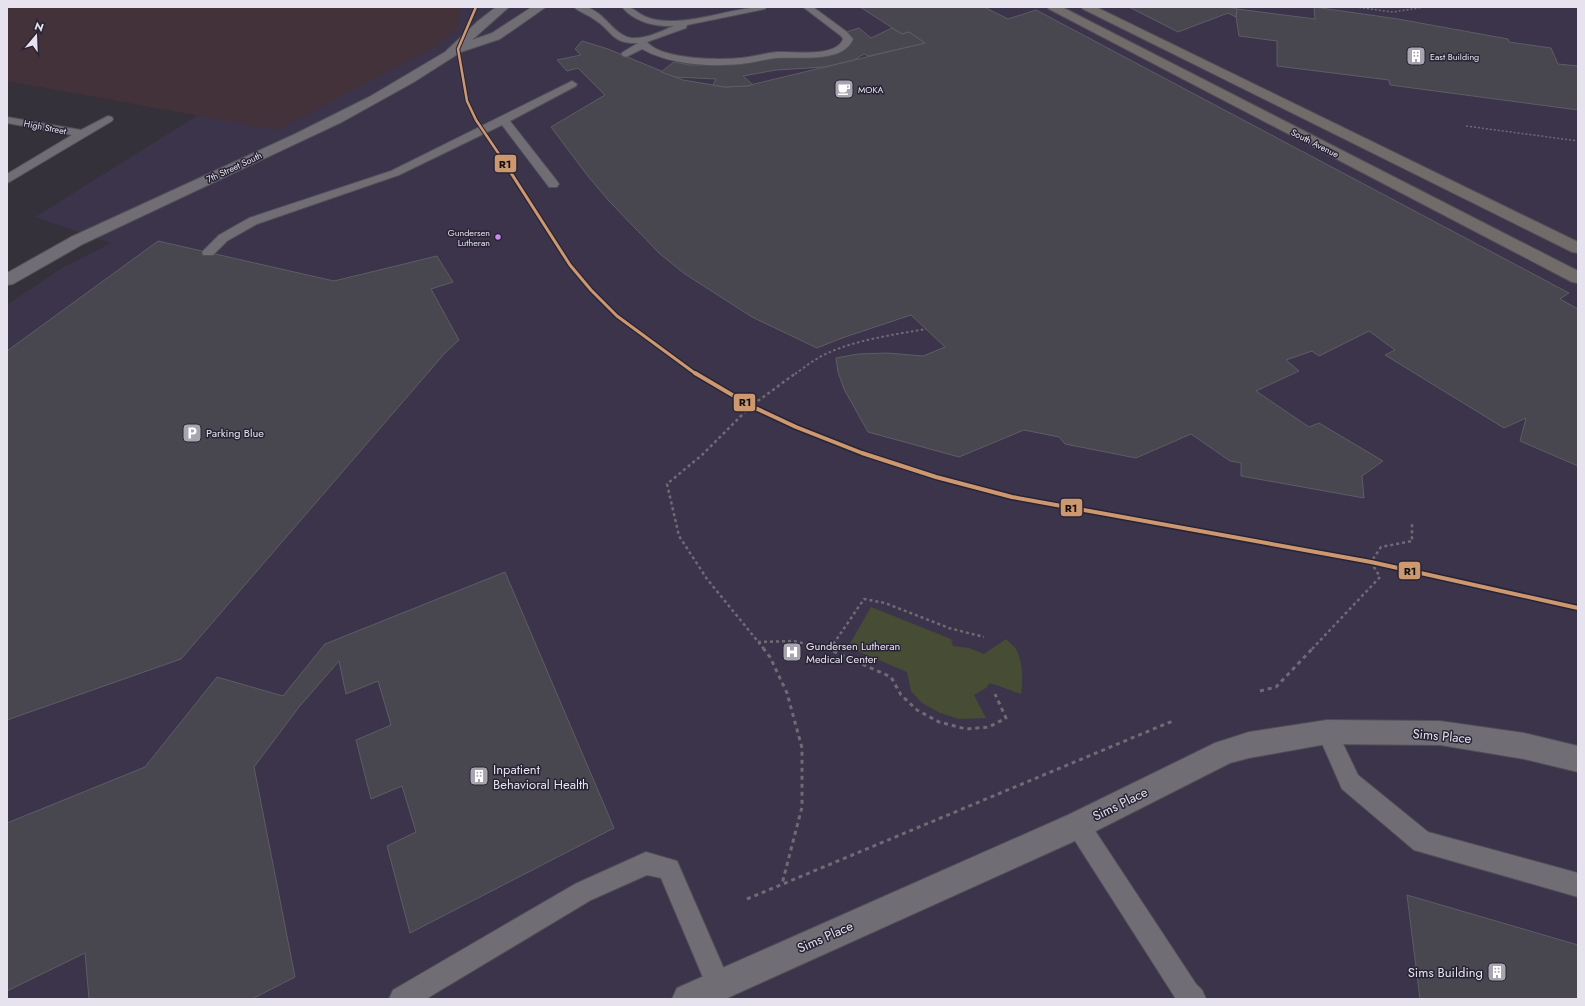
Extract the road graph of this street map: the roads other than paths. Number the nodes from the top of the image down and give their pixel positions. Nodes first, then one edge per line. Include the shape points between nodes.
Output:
1 (503, 7) edge
2 (540, 7) edge
3 (578, 7) edge
4 (626, 7) edge
5 (762, 7) edge
6 (807, 7) edge
7 (1053, 7) edge
8 (1087, 7) edge
9 (698, 20) junction
10 (641, 42) junction
11 (458, 49) junction
12 (626, 54) dead end
13 (572, 84) dead end
14 (108, 119) dead end
15 (503, 119) junction
16 (7, 120) edge
17 (82, 134) junction
18 (7, 179) edge
19 (553, 184) dead end
20 (1578, 248) edge
21 (208, 252) dead end
22 (1578, 278) edge
23 (7, 280) edge
24 (1326, 732) junction
25 (1578, 759) edge
26 (1078, 825) junction
27 (1578, 885) edge
28 (719, 985) junction
29 (1189, 997) edge
30 (402, 999) edge
31 (688, 999) edge

1 - 11 street, 7th Street South via 475,30
2 - 11 street, 7th Street South via 496,36
3 - 10 lane via 603,21 615,34
4 - 9 lane via 640,17 654,22 672,24
5 - 9 lane
6 - 10 lane via 844,34 848,39 846,44 830,53 820,55 779,55 719,62 670,56 654,51
7 - 22 highway, South Avenue
8 - 20 highway, South Avenue
9 - 10 lane
10 - 12 lane
11 - 23 street, 7th Street South via 345,115 104,228 33,263
13 - 15 lane
14 - 17 lane
15 - 19 lane
15 - 21 lane via 395,173 253,221 223,238
16 - 17 lane, High Street
17 - 18 lane
24 - 25 street, Sims Place via 1440,733 1524,746
24 - 26 street, Sims Place via 1249,745 1225,752
24 - 27 lane via 1350,782 1422,842
26 - 28 street, Sims Place
26 - 29 lane
28 - 30 lane via 669,869 646,863 583,892
28 - 31 street, Sims Place

